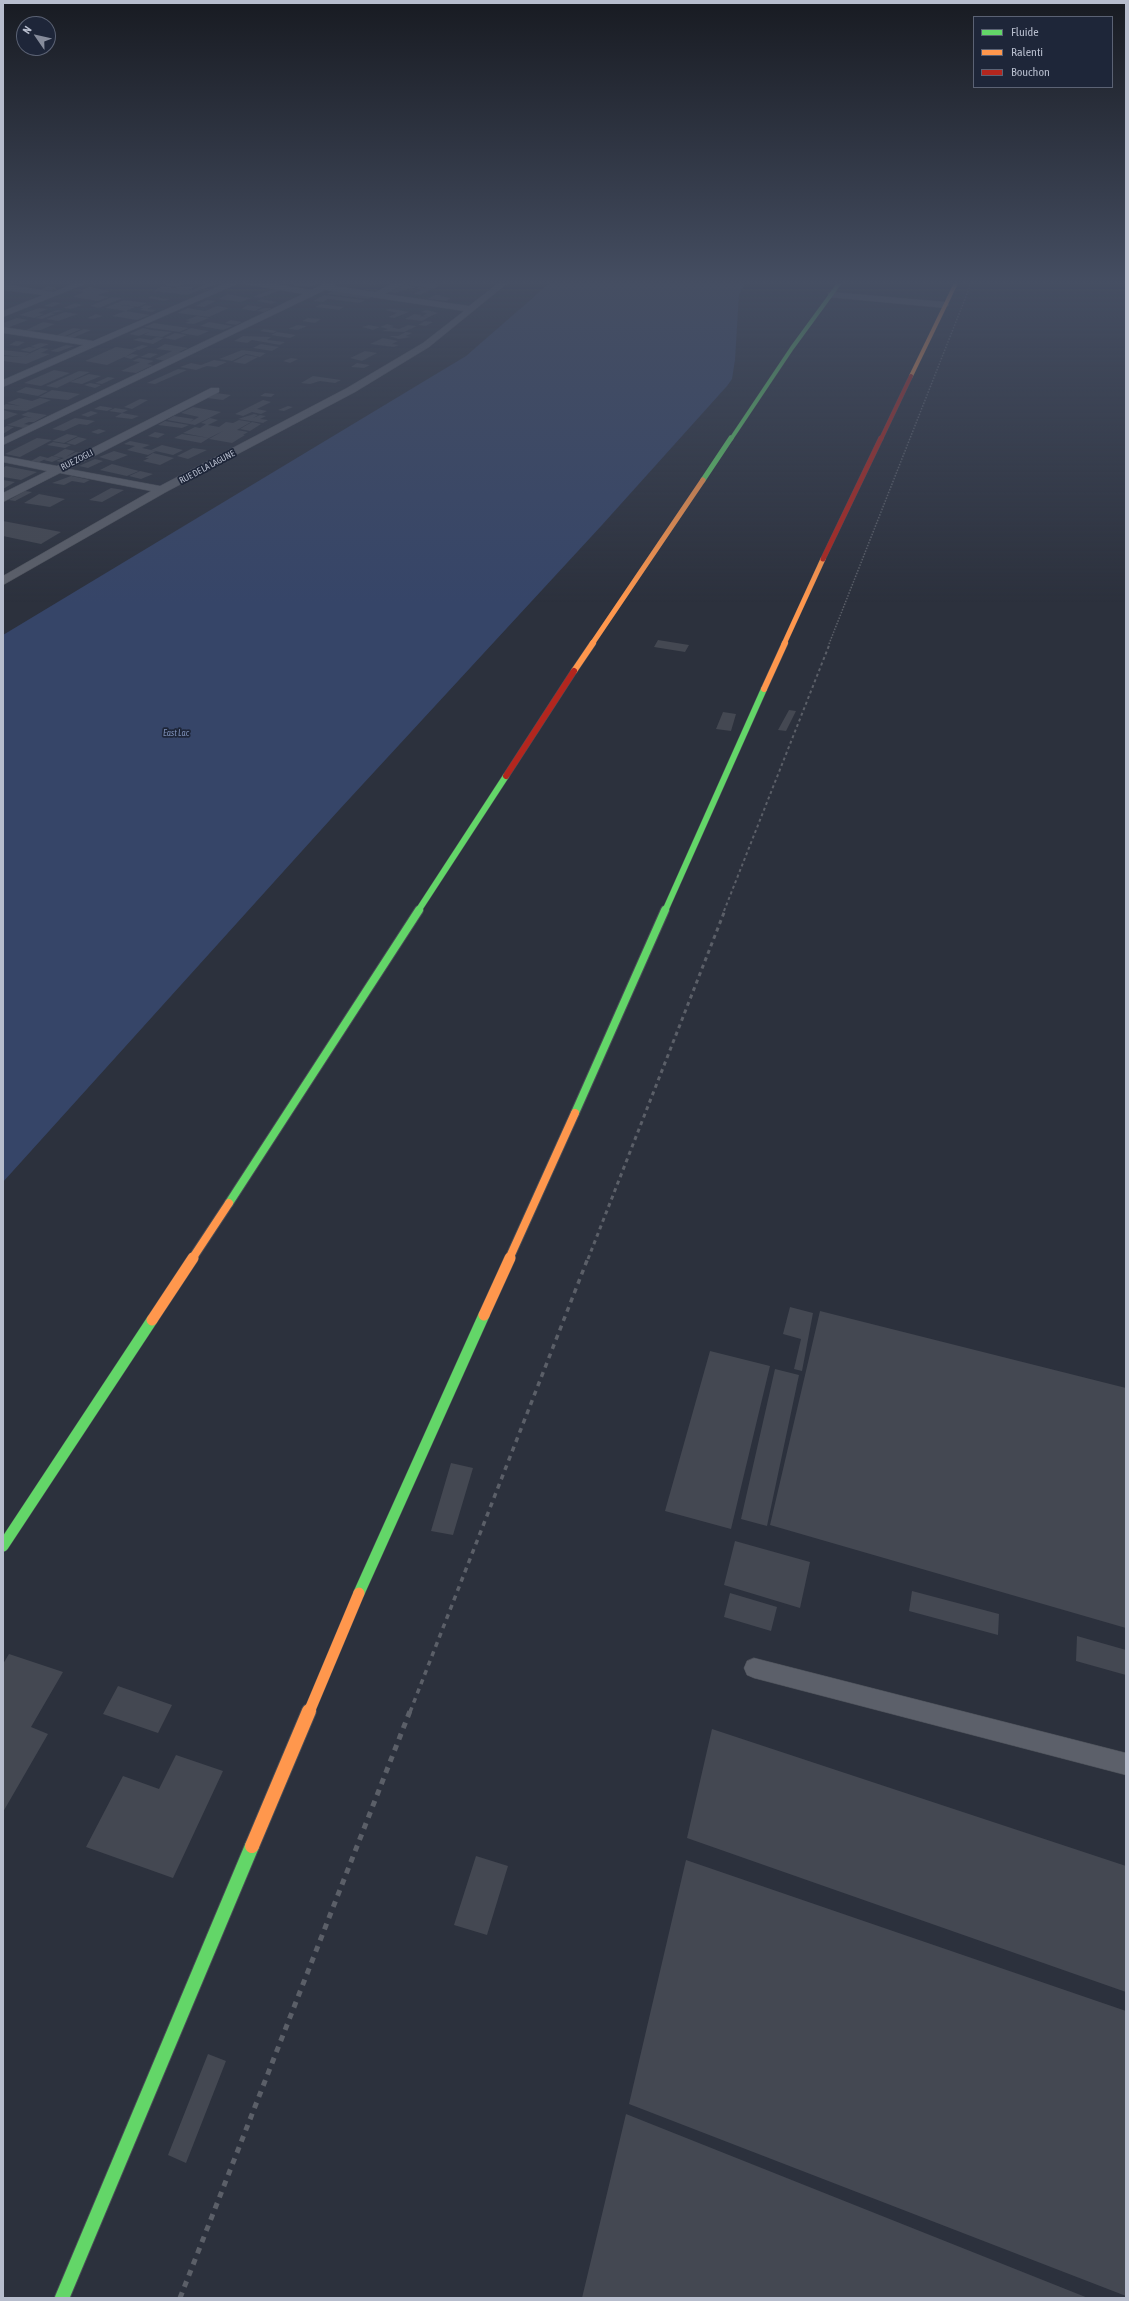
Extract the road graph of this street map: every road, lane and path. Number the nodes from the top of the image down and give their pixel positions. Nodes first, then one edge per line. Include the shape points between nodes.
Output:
1 (114, 388) edge
2 (354, 388) edge
3 (765, 388) edge
4 (905, 388) edge
5 (215, 390) dead end
6 (3, 442) edge
7 (3, 459) edge
8 (57, 470) junction
9 (162, 490) junction
10 (3, 498) edge
11 (3, 581) edge
12 (3, 1546) edge
13 (754, 1668) dead end
14 (1126, 1764) edge
15 (62, 2298) edge

1 - 6 street
2 - 9 street, RUE DE LA LAGUNE
3 - 12 street via 568,680 341,1032
4 - 15 street via 801,604 339,1638
5 - 8 street, RUE ZOGLI
7 - 8 street
8 - 9 street
8 - 10 street, RUE ZOGLI
9 - 11 street, RUE DE LA LAGUNE
13 - 14 lane

